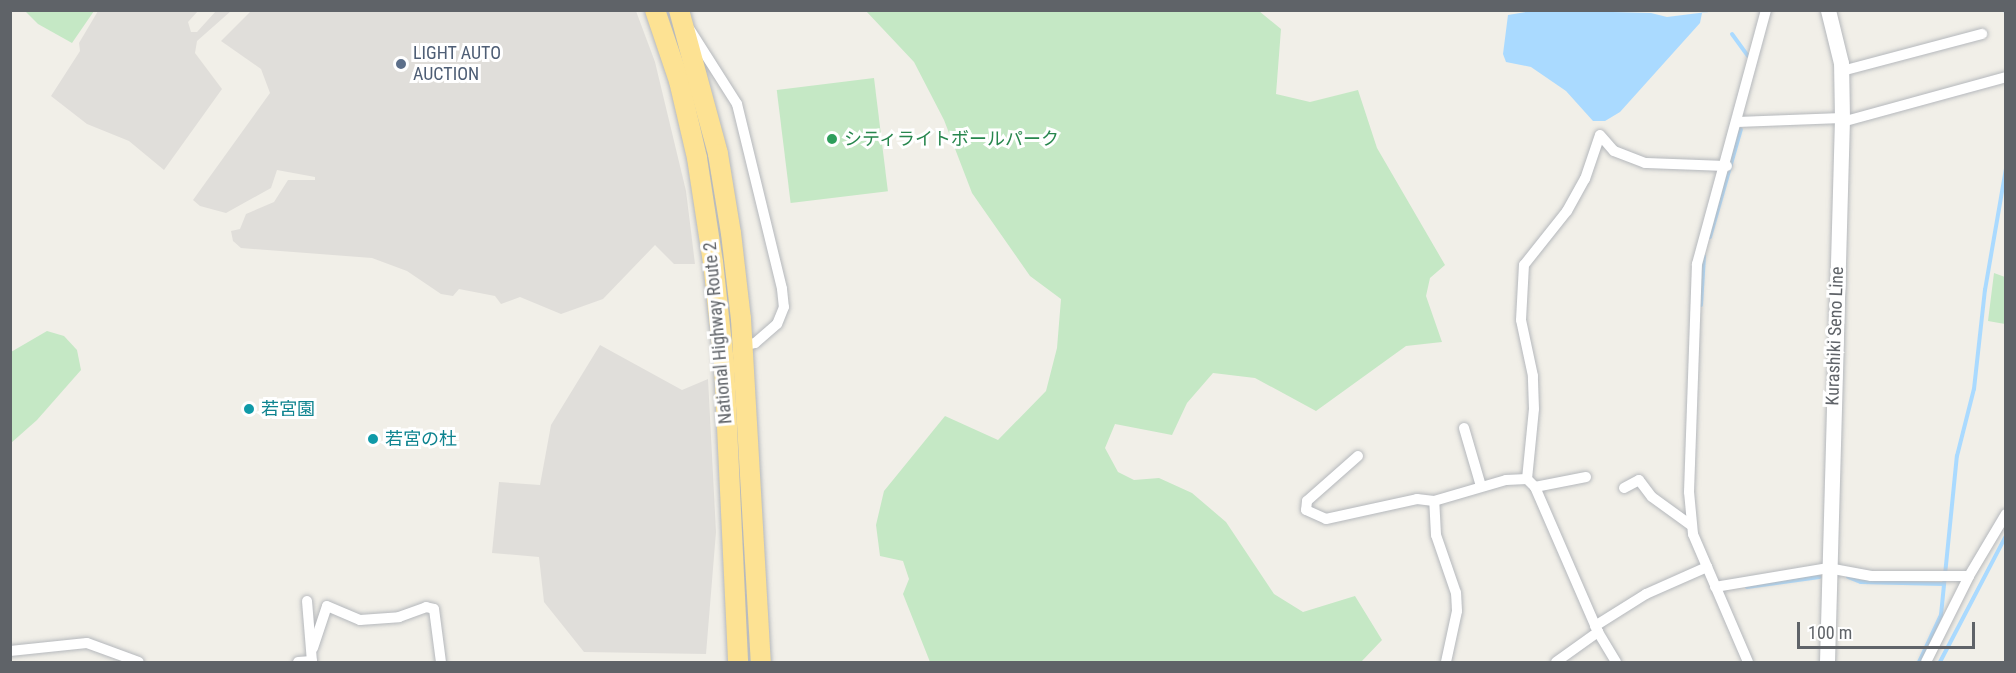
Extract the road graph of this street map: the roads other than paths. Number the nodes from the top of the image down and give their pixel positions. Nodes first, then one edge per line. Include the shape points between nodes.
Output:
1 (655, 10) edge
2 (1766, 10) edge
3 (1828, 10) edge
4 (680, 14) edge
5 (1982, 34) dead end
6 (1842, 71) junction
7 (2006, 77) edge
8 (1842, 120) junction
9 (1737, 122) junction
10 (1727, 166) junction
11 (742, 346) junction
12 (1464, 428) dead end
13 (1358, 456) dead end
14 (1586, 477) dead end
15 (1531, 483) junction
16 (1481, 486) junction
17 (1624, 488) dead end
18 (1434, 501) junction
19 (2006, 514) edge
20 (1692, 526) junction
21 (1707, 567) junction
22 (1828, 568) junction
23 (1969, 576) junction
24 (1715, 587) junction
25 (307, 601) dead end
26 (1596, 629) junction
27 (313, 648) junction
28 (10, 651) edge
29 (312, 662) edge
30 (139, 663) edge
31 (298, 663) edge
32 (441, 663) edge
33 (738, 663) edge
34 (761, 663) edge
35 (1446, 663) edge
36 (1556, 663) edge
37 (1616, 663) edge
38 (1748, 663) edge
39 (1827, 663) edge
40 (1926, 663) edge

1 - 33 highway, National Highway Route 2 via 679,81 697,158 713,262 724,363
2 - 9 street via 1742,88
3 - 6 main road, Kurashiki Seno Line via 1838,40
4 - 11 highway, National Highway Route 2 via 718,154
4 - 11 street via 737,104 782,289 784,307 777,324 754,344
5 - 6 street
6 - 8 main road, Kurashiki Seno Line
7 - 8 street
8 - 9 street via 1774,118
8 - 22 main road, Kurashiki Seno Line
9 - 10 street
10 - 15 street via 1645,163 1614,151 1600,135 1585,179 1567,211 1524,265 1521,320 1534,387
10 - 20 street via 1697,264 1689,492
11 - 34 highway, National Highway Route 2
12 - 16 street
13 - 18 street via 1307,501 1306,510 1326,519 1417,499
14 - 15 street
15 - 16 street
15 - 26 street
16 - 18 street
17 - 20 street via 1639,480 1652,497
18 - 35 street via 1436,535 1456,593 1458,611
19 - 23 street
20 - 21 street
21 - 24 street
21 - 26 street via 1646,594
22 - 23 street via 1871,576
22 - 24 street
22 - 39 main road, Kurashiki Seno Line
23 - 40 street
24 - 38 street
25 - 27 street
26 - 36 street
26 - 37 street
27 - 29 street
27 - 32 street via 327,606 360,620 399,617 426,607 434,609
28 - 30 street via 87,643
29 - 31 street

